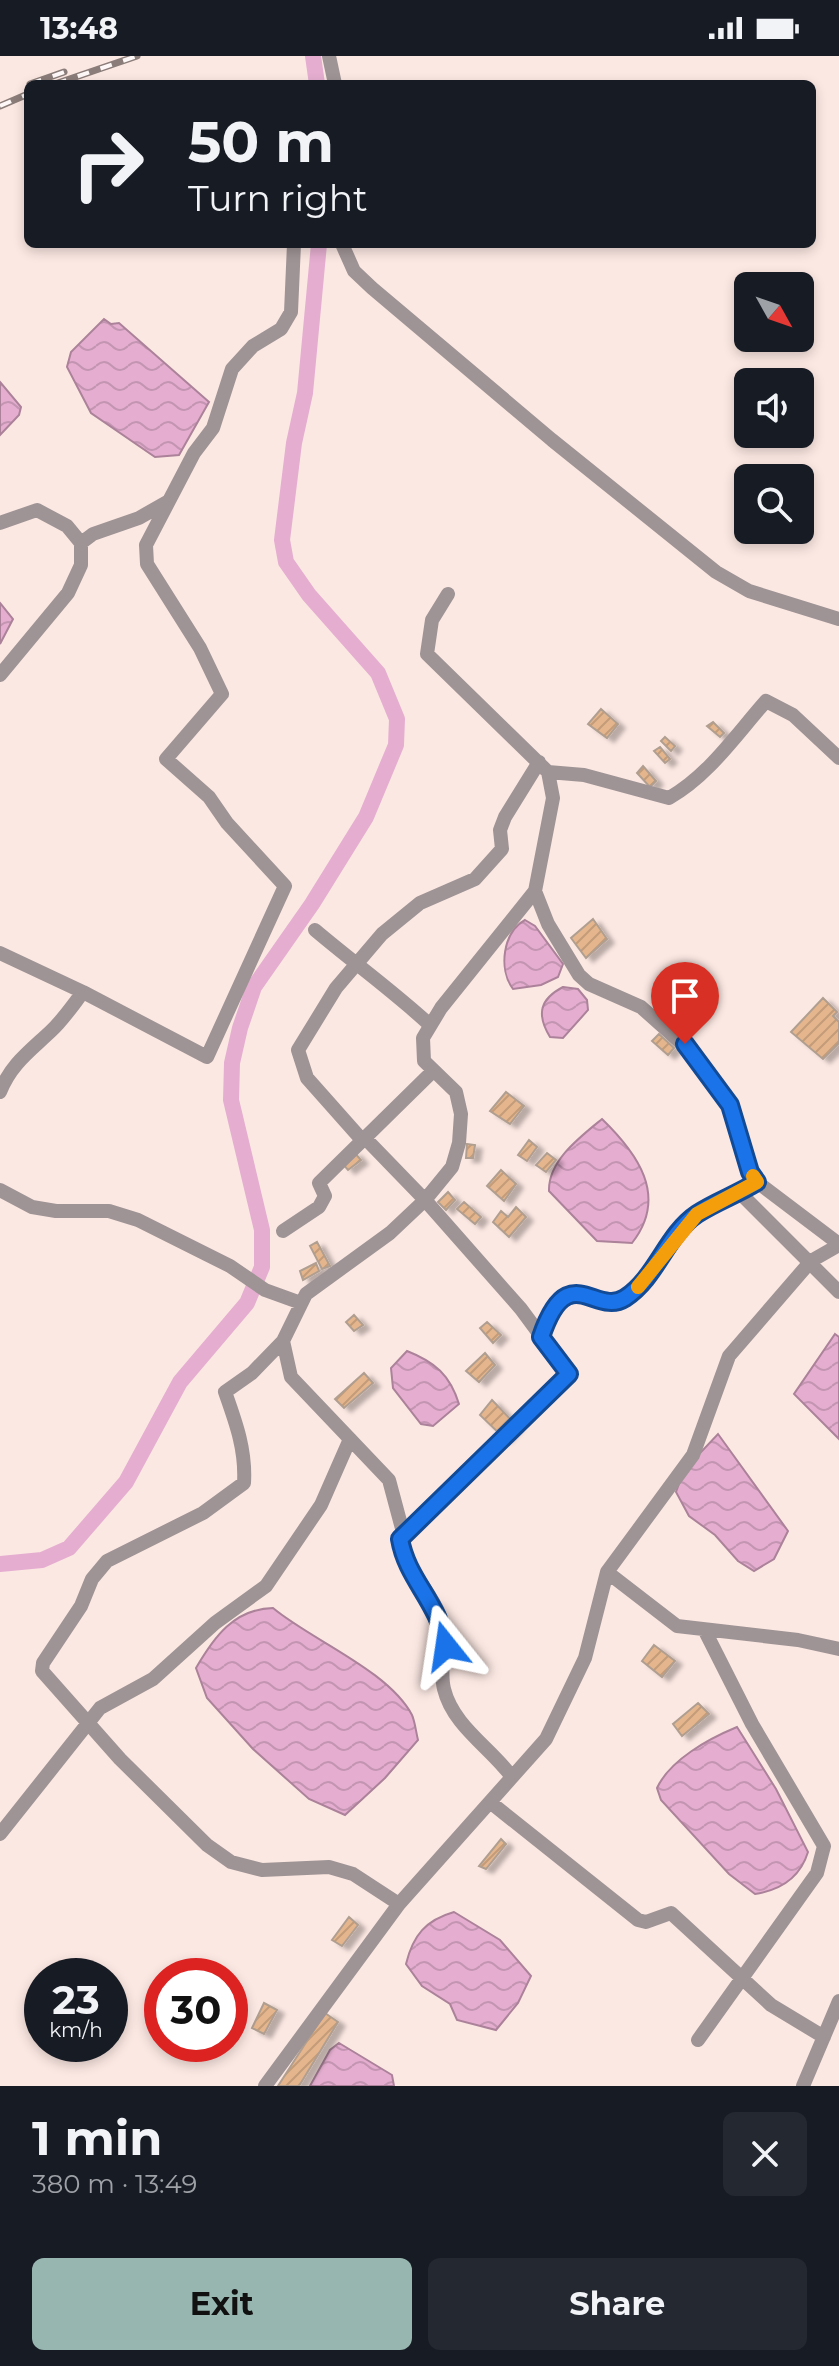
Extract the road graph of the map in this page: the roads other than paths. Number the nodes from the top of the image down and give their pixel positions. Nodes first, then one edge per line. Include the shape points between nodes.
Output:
1 (329, 56) edge
2 (334, 80) edge
3 (294, 248) edge
4 (344, 248) edge
5 (168, 502) junction
6 (0, 523) edge
7 (81, 543) junction
8 (448, 594) dead end
9 (839, 619) edge
10 (0, 675) edge
11 (839, 758) edge
12 (544, 767) junction
13 (535, 891) junction
14 (315, 930) dead end
15 (0, 953) edge
16 (357, 965) junction
17 (83, 992) junction
18 (430, 1025) junction
19 (432, 1072) junction
20 (0, 1092) edge
21 (363, 1139) junction
22 (757, 1182) junction
23 (0, 1190) edge
24 (740, 1193) junction
25 (425, 1200) junction
26 (283, 1231) dead end
27 (839, 1244) edge
28 (811, 1261) junction
29 (839, 1292) edge
30 (301, 1303) junction
31 (541, 1337) junction
32 (283, 1341) junction
33 (350, 1439) junction
34 (404, 1536) junction
35 (607, 1572) junction
36 (705, 1631) junction
37 (839, 1649) edge
38 (88, 1722) junction
39 (512, 1777) junction
40 (490, 1802) junction
41 (0, 1834) edge
42 (399, 1904) junction
43 (744, 1980) junction
44 (839, 2001) edge
45 (824, 2037) junction
46 (698, 2040) dead end
47 (265, 2086) edge
48 (803, 2086) edge

1 - 2 street
3 - 5 street via 291,312 281,329 238,359 213,428
4 - 9 street via 354,271 372,288 716,572 749,591
5 - 7 street
5 - 17 street via 146,545 147,564 222,694 166,759 209,797 285,886 207,1057
6 - 7 street via 37,510 67,526
7 - 10 street via 81,565 68,593
8 - 12 street via 432,620 427,654
11 - 12 street via 793,715 766,701 719,758 669,798
12 - 13 street via 553,798
12 - 16 street via 505,817 502,849 475,879 409,910
13 - 18 street
13 - 22 street via 579,975 641,1007 697,1057 730,1105
14 - 16 street
15 - 17 street
16 - 18 street
16 - 21 street via 309,1030 298,1058 307,1078
17 - 20 street via 52,1031 19,1060
18 - 19 street via 422,1048
19 - 21 street
19 - 25 street via 456,1092 460,1131 452,1167
21 - 25 street
21 - 26 street via 319,1183 325,1196 319,1207
22 - 24 street
22 - 27 street
23 - 30 street via 32,1207 109,1211 138,1220 265,1290
24 - 28 street
24 - 31 street via 697,1214 646,1279 622,1300 610,1302 586,1293 557,1302
25 - 30 street via 390,1233 314,1286
25 - 31 street
27 - 28 street
28 - 29 street
28 - 35 street via 729,1356 693,1455
30 - 32 street
31 - 34 street via 569,1374
32 - 33 street via 291,1377
32 - 38 street via 225,1392 239,1430 244,1483 203,1513 107,1561 43,1663 45,1677
33 - 34 street via 389,1480
33 - 38 street via 321,1505 266,1586 153,1679 100,1708
34 - 39 street via 402,1554 441,1620 446,1697 459,1721
35 - 36 street via 677,1626
35 - 39 street via 585,1658 546,1739
36 - 37 street
36 - 43 street via 824,1846 817,1873
38 - 41 street
38 - 42 street via 207,1845 231,1862 262,1870 329,1867 353,1874
39 - 40 street
40 - 42 street
40 - 43 street via 638,1920 671,1913
42 - 47 street
43 - 45 street via 771,2005
43 - 46 street
44 - 45 street
45 - 48 street

